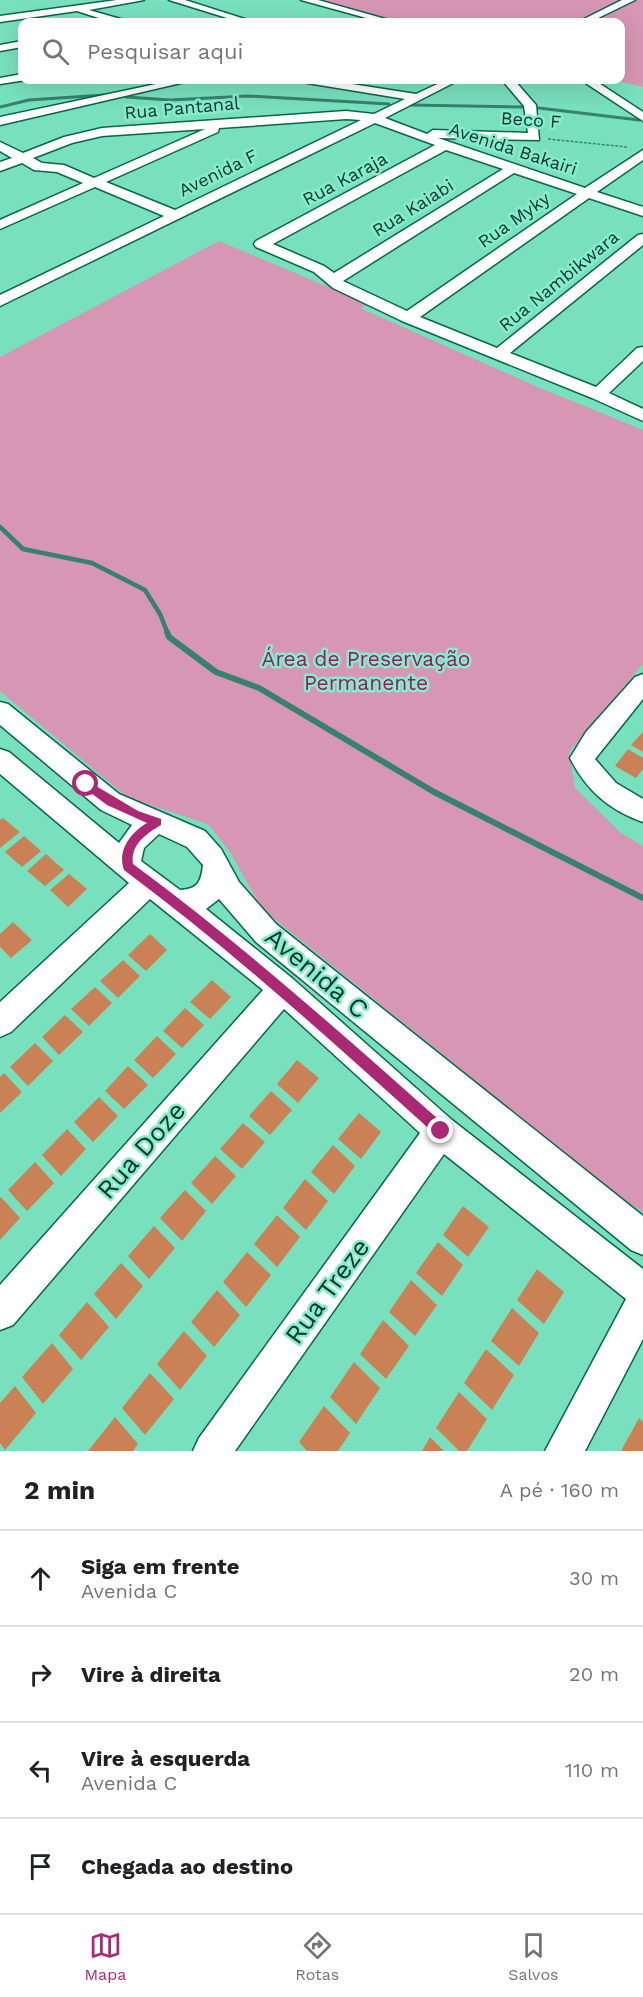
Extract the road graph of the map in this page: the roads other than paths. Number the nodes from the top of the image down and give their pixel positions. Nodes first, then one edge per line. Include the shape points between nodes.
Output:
1 (67, 0) edge
2 (139, 0) edge
3 (174, 0) edge
4 (214, 0) edge
5 (306, 0) edge
6 (630, 0) edge
7 (195, 7) junction
8 (76, 9) junction
9 (352, 12) junction
10 (106, 18) edge
11 (235, 18) edge
12 (338, 18) edge
13 (375, 18) edge
14 (592, 18) edge
15 (0, 19) edge
16 (0, 26) edge
17 (11, 30) dead end
18 (18, 45) edge
19 (0, 48) edge
20 (18, 78) edge
21 (0, 81) edge
22 (175, 84) edge
23 (348, 84) edge
24 (445, 84) edge
25 (512, 84) edge
26 (593, 84) edge
27 (414, 97) junction
28 (643, 117) edge
29 (373, 118) junction
30 (0, 121) edge
31 (232, 121) junction
32 (415, 135) junction
33 (445, 145) junction
34 (0, 146) edge
35 (638, 151) edge
36 (22, 159) junction
37 (0, 167) edge
38 (513, 168) junction
39 (96, 182) junction
40 (588, 192) junction
41 (643, 212) edge
42 (174, 215) junction
43 (0, 225) edge
44 (643, 238) edge
45 (332, 281) junction
46 (0, 301) edge
47 (408, 318) junction
48 (643, 352) edge
49 (499, 354) junction
50 (598, 394) junction
51 (643, 416) edge
52 (643, 683) edge
53 (0, 711) edge
54 (0, 759) edge
55 (643, 811) edge
56 (158, 822) junction
57 (216, 864) junction
58 (138, 875) junction
59 (172, 902) junction
60 (283, 989) junction
61 (2, 1016) edge
62 (441, 1131) junction
63 (643, 1238) edge
64 (643, 1292) edge
65 (643, 1303) edge
66 (0, 1312) edge
67 (212, 1451) edge
68 (564, 1451) edge

1 - 8 street
2 - 8 street
3 - 7 street
4 - 7 street
5 - 9 street
6 - 14 street
7 - 11 street
8 - 10 street
8 - 15 street
9 - 12 street
9 - 13 street
16 - 17 street
18 - 19 street
20 - 21 street
22 - 30 street
23 - 27 street
24 - 27 street, Avenida F
25 - 32 street, Beco F via 530,105 535,137
26 - 28 street
27 - 29 street, Avenida F
29 - 31 street, Rua Pantanal via 346,115
29 - 32 street, Avenida Bakairi
29 - 42 street, Avenida F
31 - 36 street, Rua Pantanal via 102,132
31 - 39 street
32 - 33 street, Avenida Bakairi
33 - 38 street, Avenida Bakairi
33 - 45 street, Rua Karaja via 261,244 319,268
34 - 36 street
35 - 40 street, Rua Myky
36 - 37 street, Rua Pantanal
36 - 39 street
38 - 40 street, Avenida Bakairi
38 - 45 street, Rua Kaiabi
39 - 42 street
39 - 43 street
40 - 41 street, Avenida Bakairi
40 - 47 street, Rua Myky
42 - 46 street, Avenida F
44 - 49 street, Rua Nambikwara
45 - 47 street
47 - 49 street
48 - 50 street
49 - 50 street
50 - 51 street
52 - 55 street via 582,758 590,776 610,793
53 - 56 street, Avenida C via 110,802
54 - 58 street, Avenida C
56 - 57 street, Avenida C via 196,839
56 - 58 street via 146,828 126,855
57 - 59 street via 210,891 190,903
57 - 63 street, Avenida C via 230,891 266,933
58 - 59 street, Avenida C
58 - 61 street
59 - 60 street, Avenida C
60 - 62 street, Avenida C
60 - 66 street, Rua Doze
62 - 64 street, Avenida C
62 - 67 street, Rua Treze
65 - 68 street

